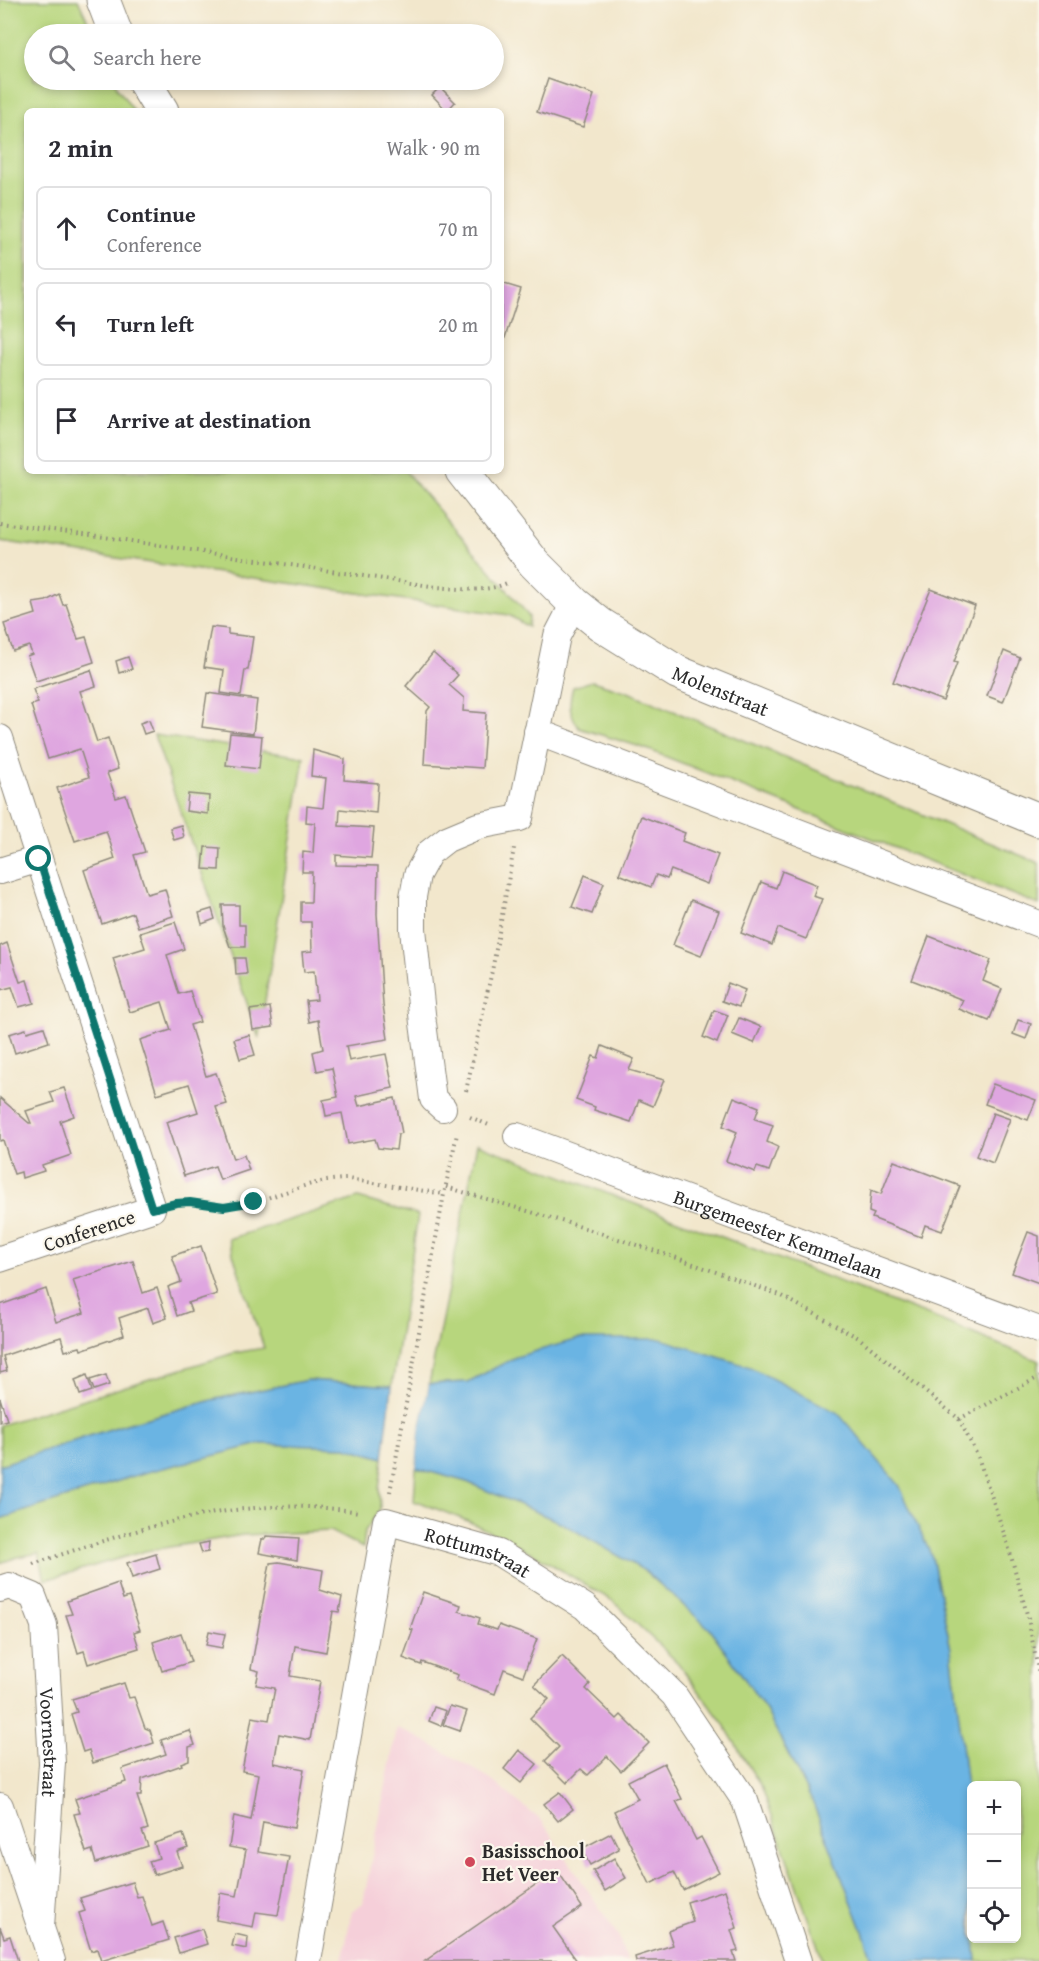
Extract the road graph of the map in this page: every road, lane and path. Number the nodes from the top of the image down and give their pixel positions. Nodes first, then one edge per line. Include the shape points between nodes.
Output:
1 (103, 0) edge
2 (112, 24) edge
3 (149, 90) edge
4 (160, 108) edge
5 (464, 474) edge
6 (0, 523) edge
7 (534, 563) junction
8 (574, 603) junction
9 (537, 732) junction
10 (0, 738) edge
11 (520, 818) junction
12 (1039, 820) edge
13 (39, 859) junction
14 (0, 871) edge
15 (1039, 924) edge
16 (455, 1112) junction
17 (517, 1136) dead end
18 (445, 1187) junction
19 (444, 1194) junction
20 (152, 1209) junction
21 (0, 1259) edge
22 (1039, 1330) edge
23 (1039, 1377) edge
24 (959, 1419) junction
25 (392, 1480) dead end
26 (386, 1521) junction
27 (28, 1565) dead end
28 (0, 1589) edge
29 (1039, 1675) edge
30 (0, 1806) edge
31 (41, 1928) junction
32 (52, 1961) edge
33 (308, 1961) edge
34 (798, 1961) edge

1 - 2 street
3 - 4 street
5 - 7 street, Molenstraat
6 - 7 path via 457,589 495,588 516,579
7 - 8 street, Molenstraat
8 - 9 street via 557,636
8 - 12 street, Molenstraat via 677,672
9 - 11 street
9 - 15 street
10 - 13 street, Conference
11 - 16 path via 493,966
11 - 16 street via 478,826 447,839 429,854 417,875 413,929 433,1099
13 - 14 street
13 - 20 street, Conference
16 - 18 path
17 - 22 street, Burgemeester Kemmelaan
18 - 19 path
18 - 24 path via 654,1250 780,1295 859,1338
19 - 20 path via 333,1179 240,1205 190,1202
19 - 25 path
20 - 21 street, Conference
23 - 24 path
24 - 29 path via 978,1457 1008,1545
26 - 27 path via 373,1514 338,1509 280,1506 231,1510 135,1530
26 - 33 street
26 - 34 street, Rottumstraat via 499,1553 585,1606 674,1695 745,1801
28 - 31 street, Voornestraat via 9,1586 33,1596 45,1625 52,1764
30 - 31 street, Voornestraat
31 - 32 street, Voornestraat

